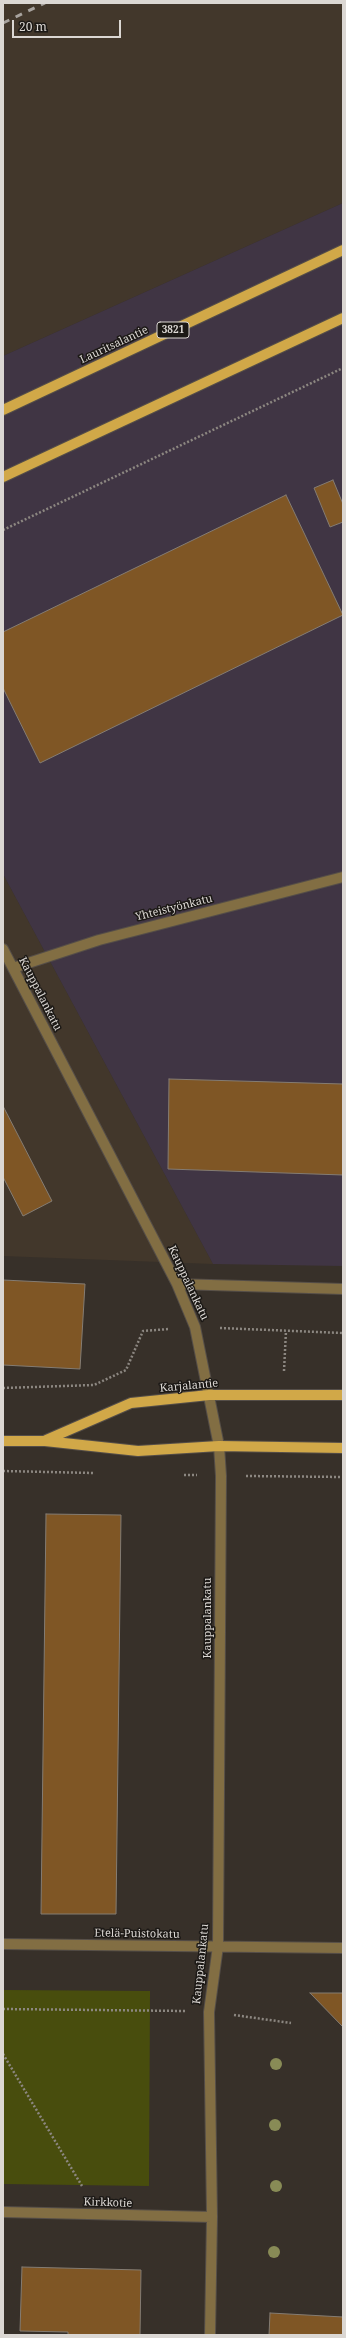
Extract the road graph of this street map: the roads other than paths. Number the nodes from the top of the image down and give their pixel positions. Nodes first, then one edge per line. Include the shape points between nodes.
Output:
1 (343, 250) edge
2 (343, 318) edge
3 (3, 410) edge
4 (3, 477) edge
5 (343, 877) edge
6 (3, 949) edge
7 (13, 968) junction
8 (177, 1284) junction
9 (343, 1289) edge
10 (209, 1395) junction
11 (343, 1395) edge
12 (3, 1441) edge
13 (44, 1441) junction
14 (219, 1446) junction
15 (343, 1448) edge
16 (3, 1944) edge
17 (218, 1946) junction
18 (343, 1948) edge
19 (3, 2212) edge
20 (212, 2217) junction
21 (210, 2335) edge

1 - 3 main road, Lauritsalantie / 3821
2 - 4 main road
5 - 7 street, Yhteistyönkatu via 99,940
6 - 7 street, Kauppalankatu
7 - 8 street, Kauppalankatu
8 - 9 street
8 - 10 street, Kauppalankatu via 195,1327
10 - 11 main road, Karjalantie
10 - 13 main road, Karjalantie via 131,1403
10 - 14 street, Kauppalankatu
12 - 13 main road, Karjalantie
13 - 14 main road, Karjalantie via 138,1451
14 - 15 main road, Karjalantie
14 - 17 street, Kauppalankatu via 221,1484
16 - 17 street, Etelä-Puistokatu
17 - 18 street, Etelä-Puistokatu
17 - 20 street, Kauppalankatu via 209,2012
19 - 20 street, Kirkkotie
20 - 21 street, Kauppalankatu

